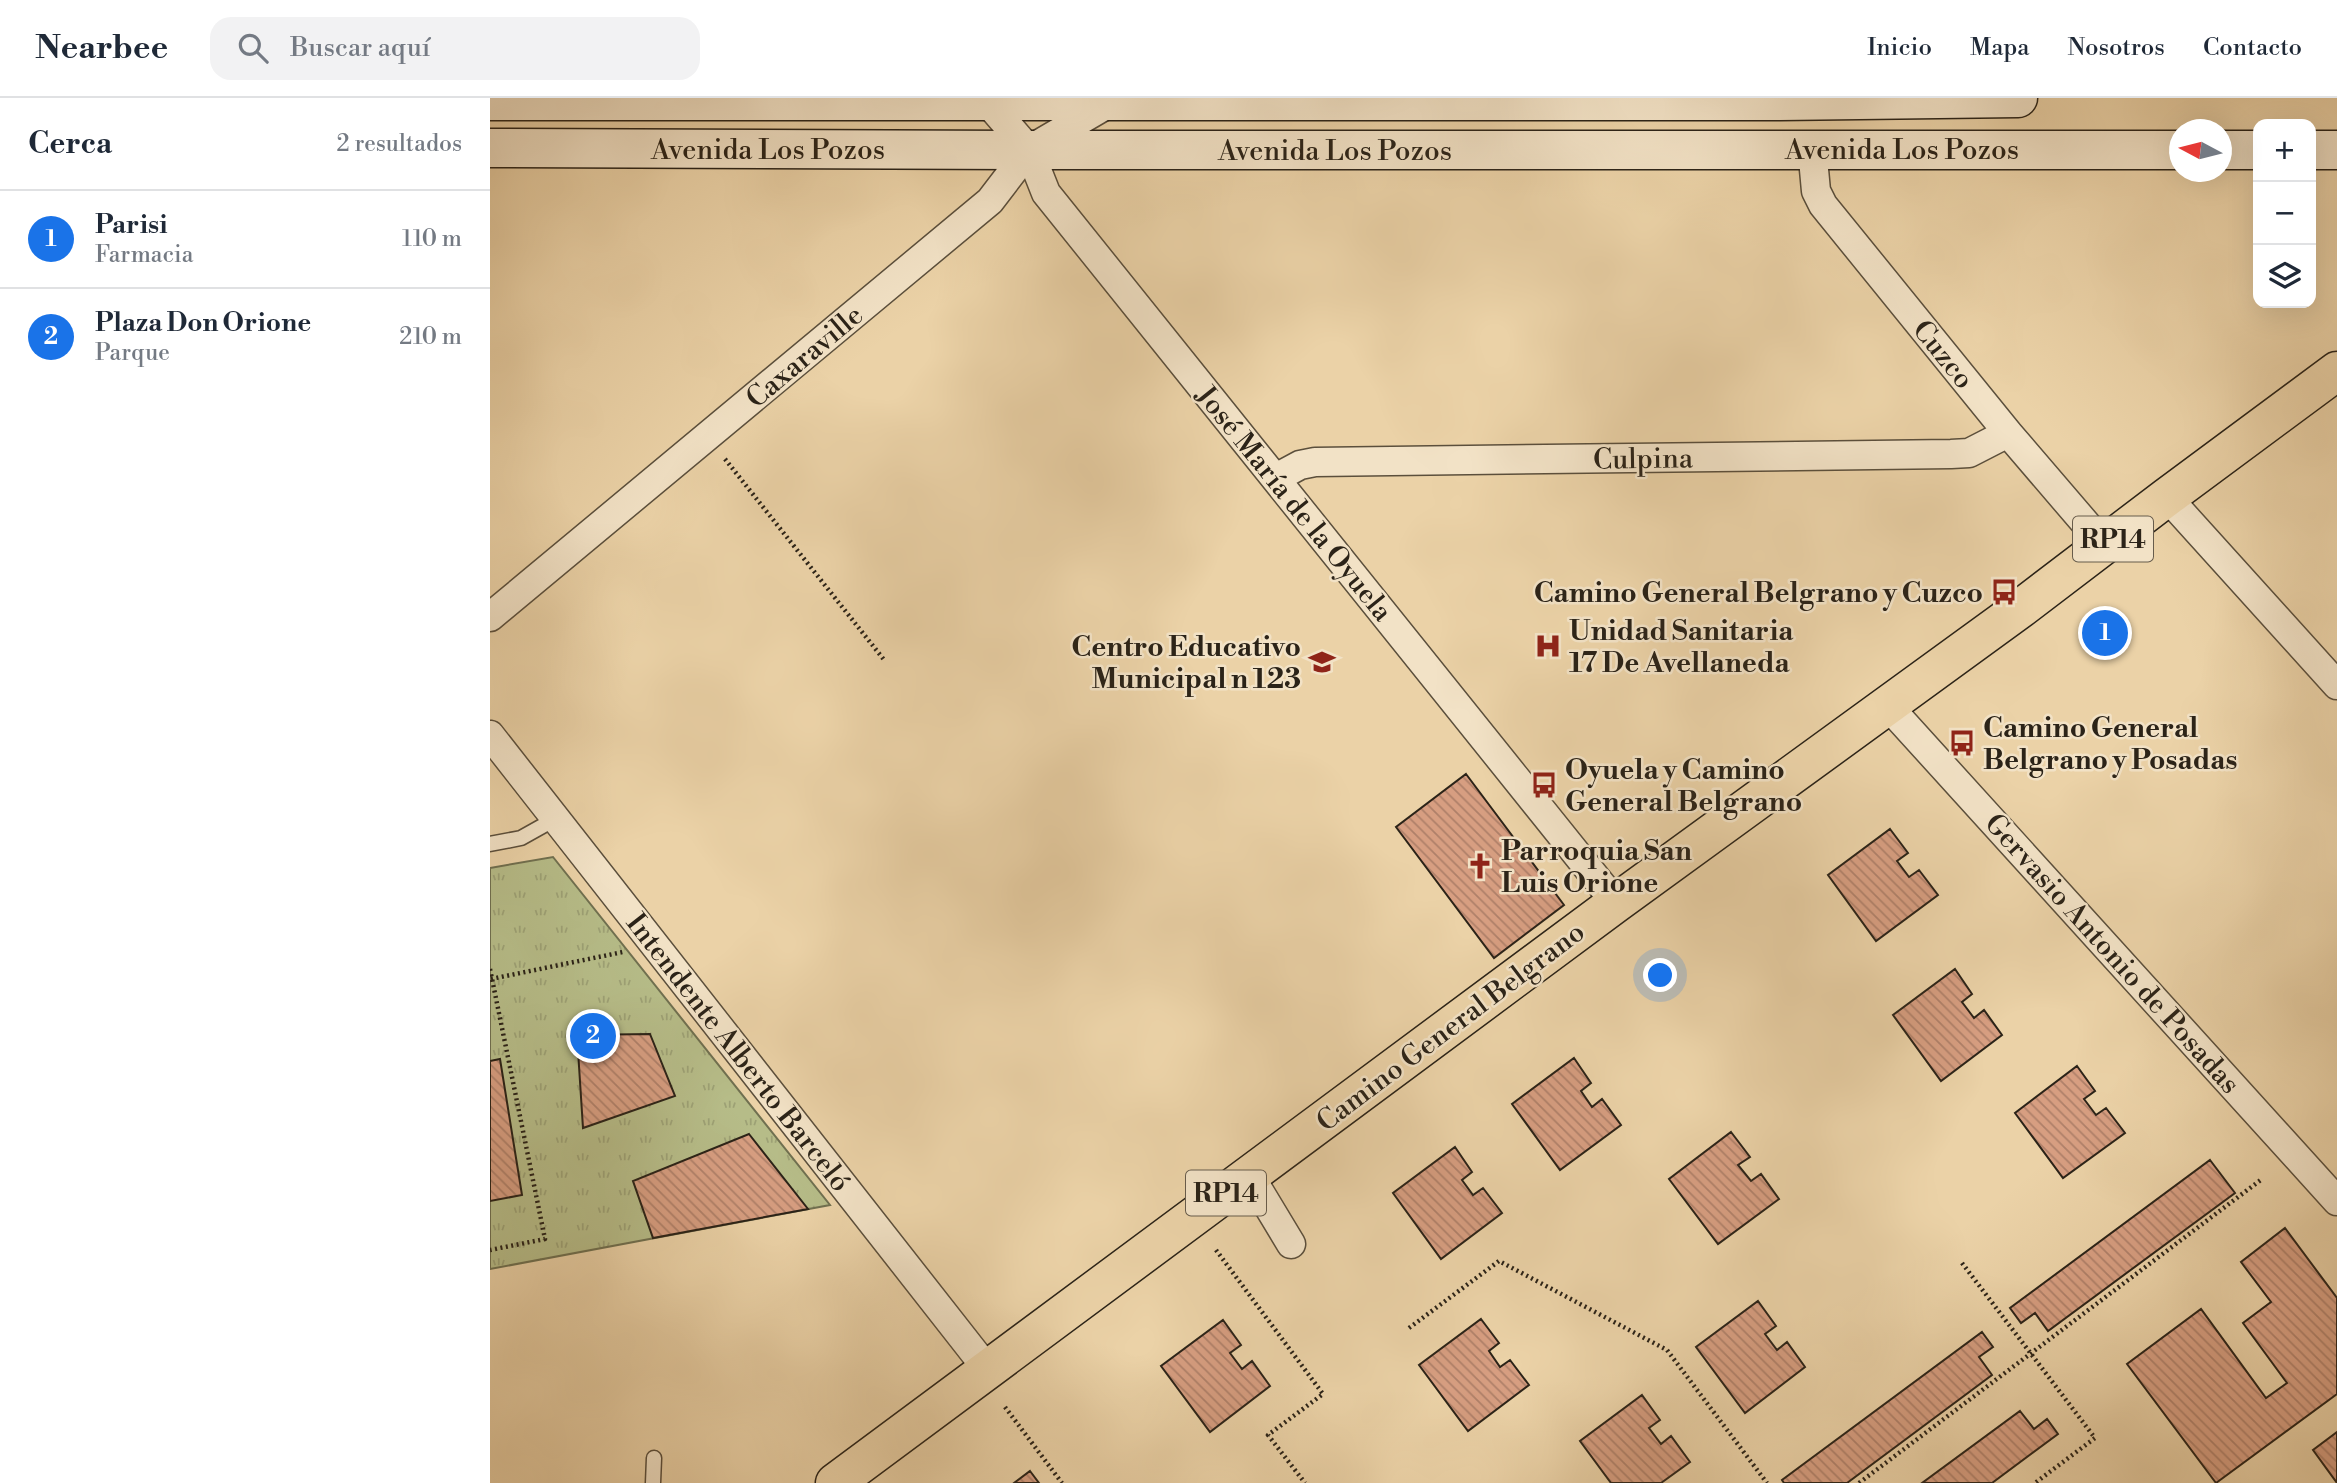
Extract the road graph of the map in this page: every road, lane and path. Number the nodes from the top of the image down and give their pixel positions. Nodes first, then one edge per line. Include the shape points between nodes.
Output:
1 (2018, 98) edge
2 (1904, 99) edge
3 (985, 100) edge
4 (1113, 100) edge
5 (490, 102) edge
6 (490, 148) edge
7 (1812, 148) junction
8 (1029, 150) junction
9 (2169, 150) edge
10 (2232, 150) edge
11 (2253, 150) edge
12 (2316, 150) edge
13 (2337, 150) edge
14 (2337, 371) edge
15 (2008, 433) junction
16 (707, 437) junction
17 (1276, 478) junction
18 (2167, 497) junction
19 (2104, 545) junction
20 (490, 618) edge
21 (885, 662) dead end
22 (2337, 685) edge
23 (1888, 706) junction
24 (490, 735) edge
25 (555, 819) junction
26 (490, 844) edge
27 (1616, 903) junction
28 (655, 945) junction
29 (490, 969) edge
30 (491, 979) edge
31 (2328, 1173) edge
32 (1250, 1175) junction
33 (2262, 1179) dead end
34 (2337, 1201) edge
35 (1291, 1244) dead end
36 (490, 1250) edge
37 (1216, 1250) dead end
38 (1962, 1263) dead end
39 (1409, 1328) dead end
40 (2031, 1354) junction
41 (988, 1370) junction
42 (1005, 1407) dead end
43 (654, 1458) dead end
44 (653, 1483) edge
45 (835, 1483) edge
46 (1062, 1483) edge
47 (1305, 1483) edge
48 (1767, 1483) edge
49 (1860, 1483) edge
50 (2035, 1483) edge

1 - 2 street, Avenida Los Pozos
2 - 4 street, Avenida Los Pozos
3 - 4 street, Avenida Los Pozos
3 - 5 street, Avenida Los Pozos
3 - 8 street, José María de la Oyuela
4 - 8 street, Caxaraville
6 - 8 street, Avenida Los Pozos
7 - 8 street, Avenida Los Pozos
7 - 9 street, Avenida Los Pozos
7 - 15 street, Cuzco via 1816,191 1823,205
8 - 16 street, Caxaraville via 990,201
8 - 17 street, José María de la Oyuela via 1046,193
10 - 11 street
12 - 13 street
14 - 18 main road, Camino General Belgrano / RP14
15 - 17 street, Culpina via 1969,453 1315,462
15 - 19 street, Cuzco
16 - 20 street, Caxaraville
16 - 21 path
17 - 27 street, José María de la Oyuela
18 - 19 main road, Camino General Belgrano / RP14
18 - 22 street
19 - 23 main road, Camino General Belgrano / RP14
23 - 27 main road, Camino General Belgrano / RP14
23 - 31 street, Gervasio Antonio de Posadas
24 - 25 street, Intendente Alberto Barceló
25 - 26 lane via 521,838
25 - 28 street, Intendente Alberto Barceló
27 - 32 main road, Camino General Belgrano / RP14
28 - 30 path
28 - 41 street, Intendente Alberto Barceló
29 - 30 path
30 - 36 path via 545,1239
31 - 34 street, Gervasio Antonio de Posadas
32 - 35 street
32 - 41 main road, Camino General Belgrano / RP14
33 - 40 path
37 - 47 path via 1323,1394 1268,1435
38 - 40 path
39 - 48 path via 1499,1261 1667,1350
40 - 49 path
40 - 50 path via 2095,1438
41 - 45 main road, Camino General Belgrano / RP14
42 - 46 path
43 - 44 lane

